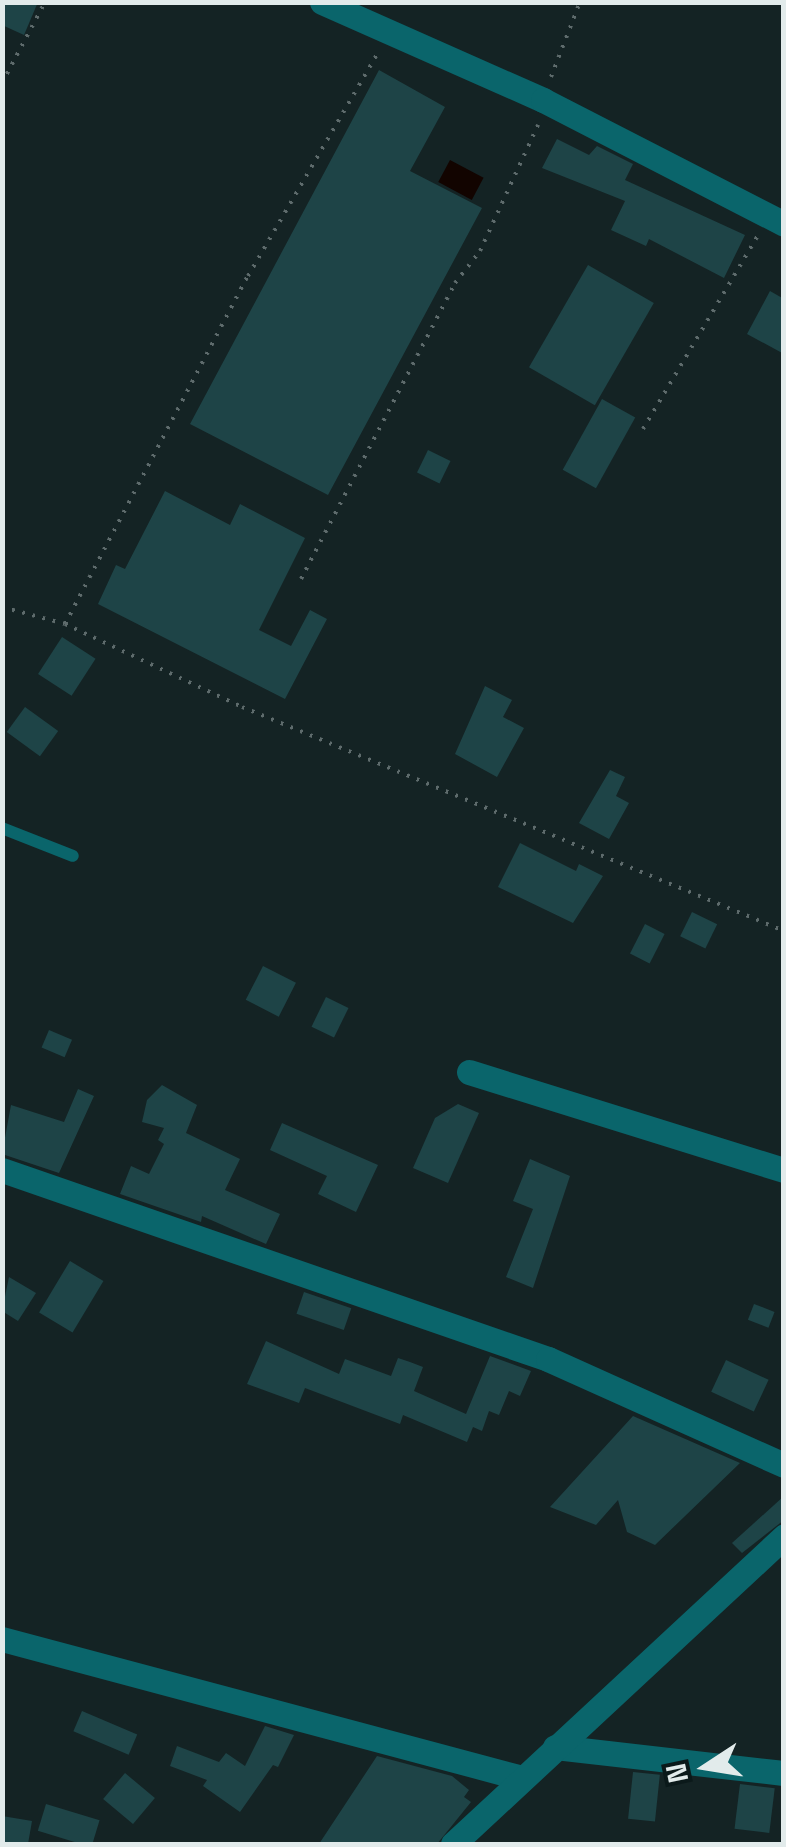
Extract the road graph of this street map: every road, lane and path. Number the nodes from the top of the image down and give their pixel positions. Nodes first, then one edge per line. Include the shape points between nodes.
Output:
1 (45, 2) edge
2 (322, 2) edge
3 (580, 2) edge
4 (390, 34) junction
5 (2, 83) edge
6 (543, 100) junction
7 (776, 221) edge
8 (643, 429) dead end
9 (301, 579) dead end
10 (2, 607) edge
11 (65, 624) junction
12 (2, 828) edge
13 (73, 856) dead end
14 (784, 930) edge
15 (470, 1072) dead end
16 (2, 1170) edge
17 (784, 1170) edge
18 (784, 1466) edge
19 (784, 1536) edge
20 (2, 1639) edge
21 (555, 1746) junction
22 (784, 1772) edge
23 (518, 1777) junction
24 (453, 1844) edge

1 - 5 path
2 - 4 street
3 - 6 path
4 - 6 street
4 - 11 path via 248,276
6 - 7 street
6 - 9 path via 534,143 488,236 455,283
7 - 8 path
10 - 11 path
11 - 14 path via 242,706
12 - 13 lane
15 - 17 street
16 - 18 street via 548,1359
19 - 21 street
20 - 23 street
21 - 22 street
21 - 23 street
23 - 24 street

